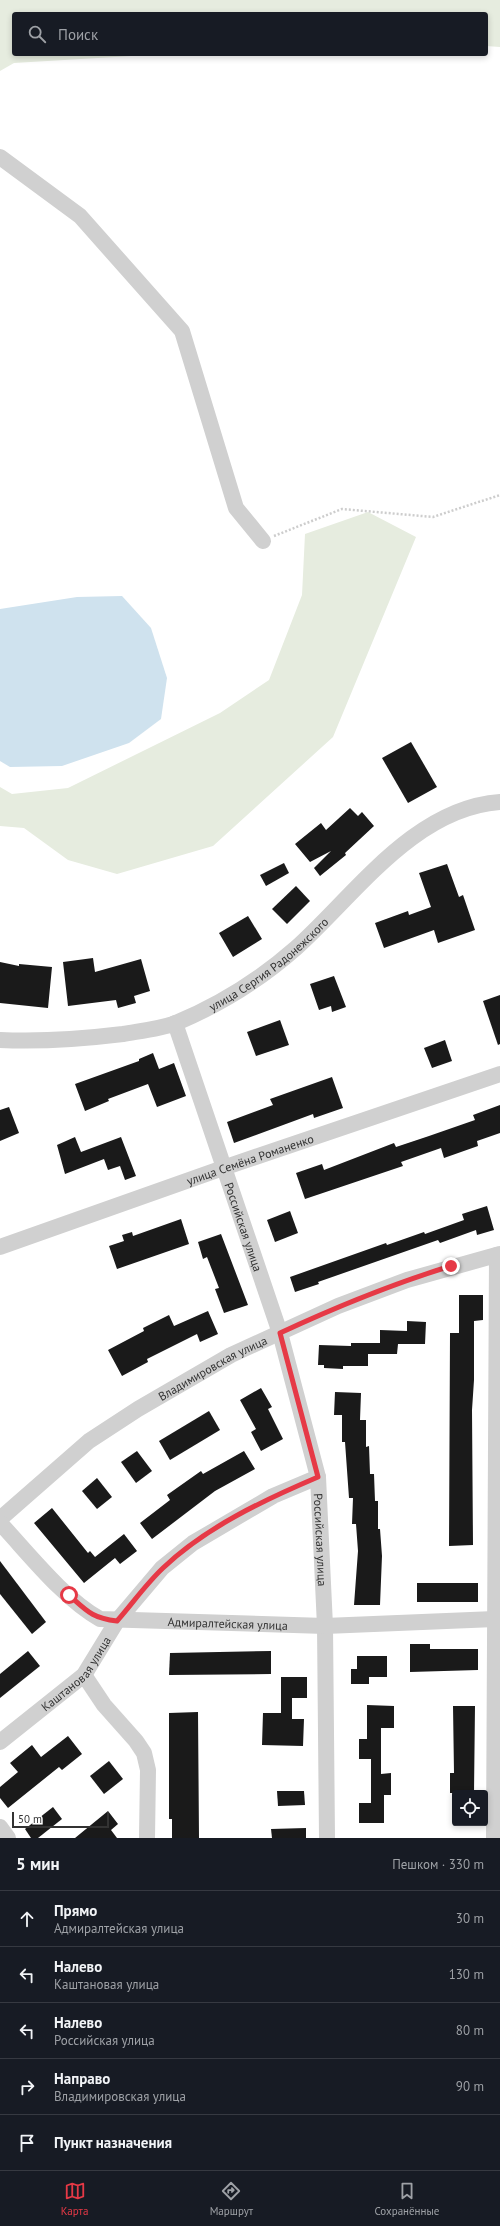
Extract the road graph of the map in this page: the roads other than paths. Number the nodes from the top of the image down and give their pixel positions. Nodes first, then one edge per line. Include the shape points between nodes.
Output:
1 (0, 157) edge
2 (263, 541) road end
3 (500, 802) edge
4 (175, 1023) junction
5 (0, 1040) edge
6 (500, 1074) edge
7 (223, 1168) junction
8 (1, 1243) edge
9 (498, 1255) edge
10 (280, 1333) junction
11 (318, 1477) junction
12 (0, 1519) edge
13 (0, 1523) edge
14 (495, 1619) junction
15 (117, 1621) junction
16 (326, 1626) junction
17 (84, 1675) junction
18 (0, 1742) edge
19 (0, 1827) edge
20 (8, 1838) edge
21 (147, 1838) edge
22 (327, 1838) edge
23 (494, 1838) edge

1 - 2 street via 80,216 182,331 236,508
3 - 4 street, улица Сергия Радонежского via 451,813 423,831 395,851 296,948 269,969 224,998
4 - 5 street, улица Сергия Радонежского via 93,1038 42,1042
4 - 7 street, Российская улица
6 - 7 street, улица Семёна Романенко
7 - 8 street, улица Семёна Романенко
7 - 10 street, Российская улица
9 - 10 street, Владимировская улица via 407,1280 338,1306
9 - 14 street
10 - 11 street, Российская улица
10 - 12 street, Владимировская улица via 231,1355 138,1409 89,1442
11 - 15 street, Каштановая улица via 273,1496 193,1543 162,1568
11 - 16 street, Российская улица
13 - 15 street, Адмиралтейская улица via 89,1613 100,1619
14 - 16 street, Адмиралтейская улица
14 - 23 street
15 - 16 street, Адмиралтейская улица
15 - 17 street, Каштановая улица
16 - 22 street, Российская улица
17 - 18 street, Каштановая улица
17 - 21 street via 104,1705 144,1753 148,1770
19 - 20 street

